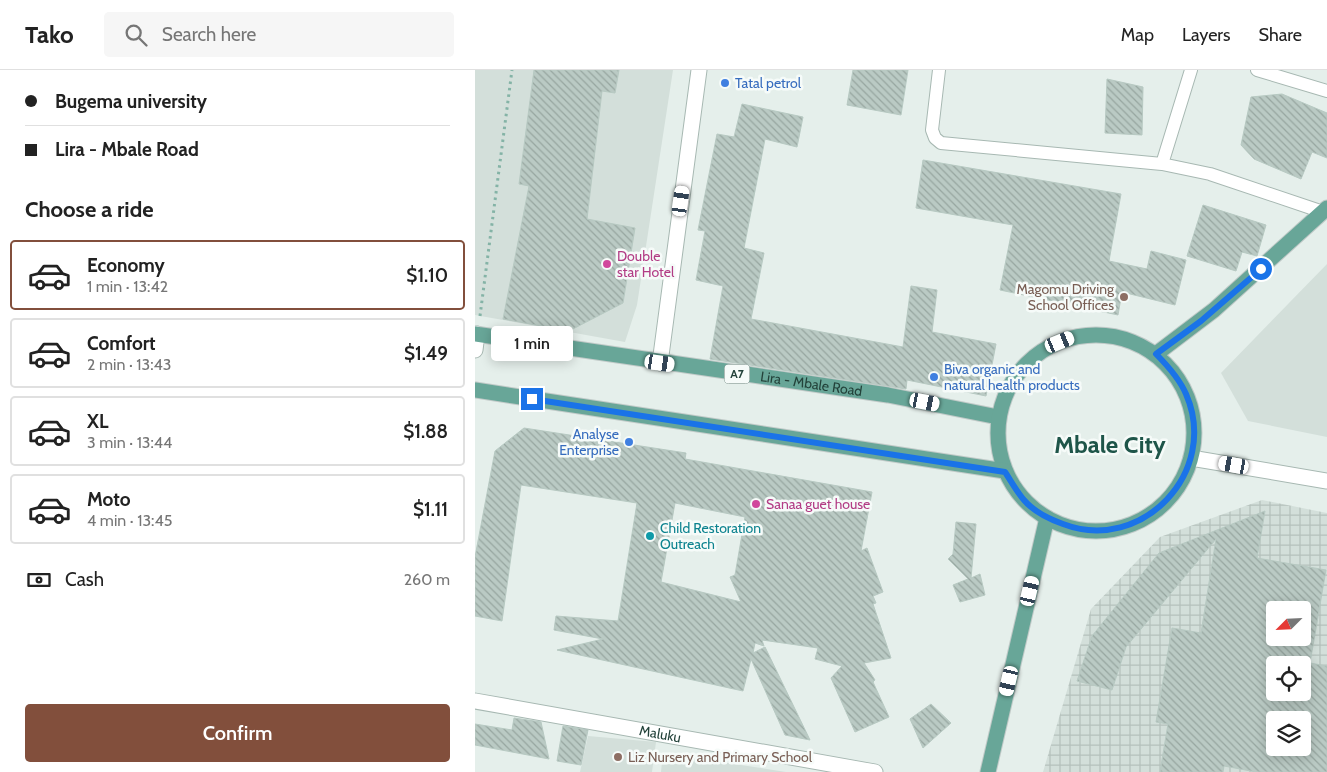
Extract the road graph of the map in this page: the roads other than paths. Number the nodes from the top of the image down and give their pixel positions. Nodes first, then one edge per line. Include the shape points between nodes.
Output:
1 (699, 70) edge
2 (939, 70) edge
3 (1191, 70) edge
4 (1257, 70) edge
5 (1327, 91) edge
6 (1162, 164) junction
7 (1325, 210) edge
8 (476, 334) edge
9 (475, 350) edge
10 (1156, 354) junction
11 (660, 363) junction
12 (475, 390) edge
13 (999, 417) junction
14 (1191, 458) junction
15 (1005, 472) junction
16 (1327, 481) edge
17 (1047, 518) junction
18 (475, 700) edge
19 (875, 772) edge
20 (988, 772) edge

1 - 11 street
2 - 6 lane via 932,130 941,143
3 - 6 lane
4 - 5 lane
6 - 7 lane via 1211,174
7 - 10 main road via 1214,310
8 - 9 street
8 - 11 main road, Lira - Mbale Road / A7
10 - 13 main road via 1135,343 1102,334 1076,336 1044,348 1019,371
10 - 14 main road via 1186,393 1194,427
11 - 13 main road, Lira - Mbale Road / A7 via 888,395
12 - 15 main road
13 - 15 main road
14 - 16 street
14 - 17 main road via 1181,484 1166,503 1138,523 1105,532 1079,530
15 - 17 main road via 1024,501
17 - 20 main road
18 - 19 street, Maluku

